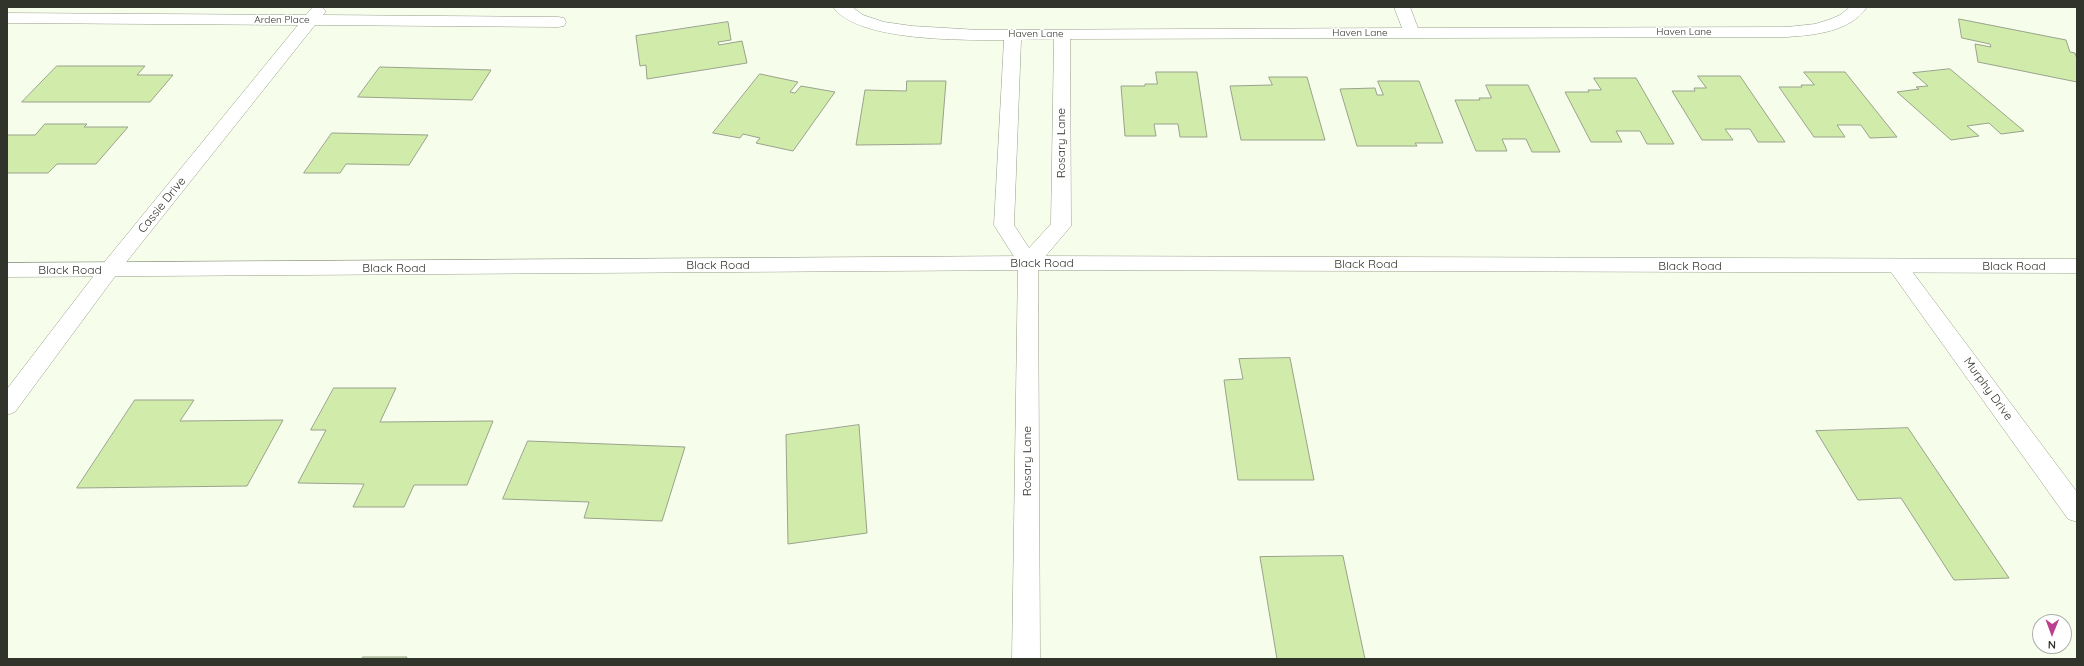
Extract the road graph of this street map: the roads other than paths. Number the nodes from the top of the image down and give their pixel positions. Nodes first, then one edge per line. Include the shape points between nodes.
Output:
1 (841, 7) edge
2 (1402, 7) edge
3 (1859, 7) edge
4 (316, 13) edge
5 (7, 18) edge
6 (558, 22) dead end
7 (1412, 33) junction
8 (1012, 34) junction
9 (1062, 34) junction
10 (1028, 263) junction
11 (2077, 266) edge
12 (1898, 267) junction
13 (7, 270) edge
14 (109, 270) junction
15 (7, 406) edge
16 (2077, 511) edge
17 (1026, 659) edge

1 - 8 street, Haven Lane via 856,18 892,30 947,34
2 - 7 street
3 - 7 street, Haven Lane via 1838,22 1823,28 1793,32
4 - 5 street, Arden Place
4 - 6 street, Arden Place
4 - 14 street, Cassie Drive
7 - 9 street, Haven Lane
8 - 9 street, Haven Lane
8 - 10 street via 1004,226
9 - 10 street, Rosary Lane via 1061,226
10 - 12 street, Black Road
10 - 14 street, Black Road
10 - 17 street, Rosary Lane
11 - 12 street, Black Road
12 - 16 street, Murphy Drive
13 - 14 street, Black Road
14 - 15 street, Cassie Drive

